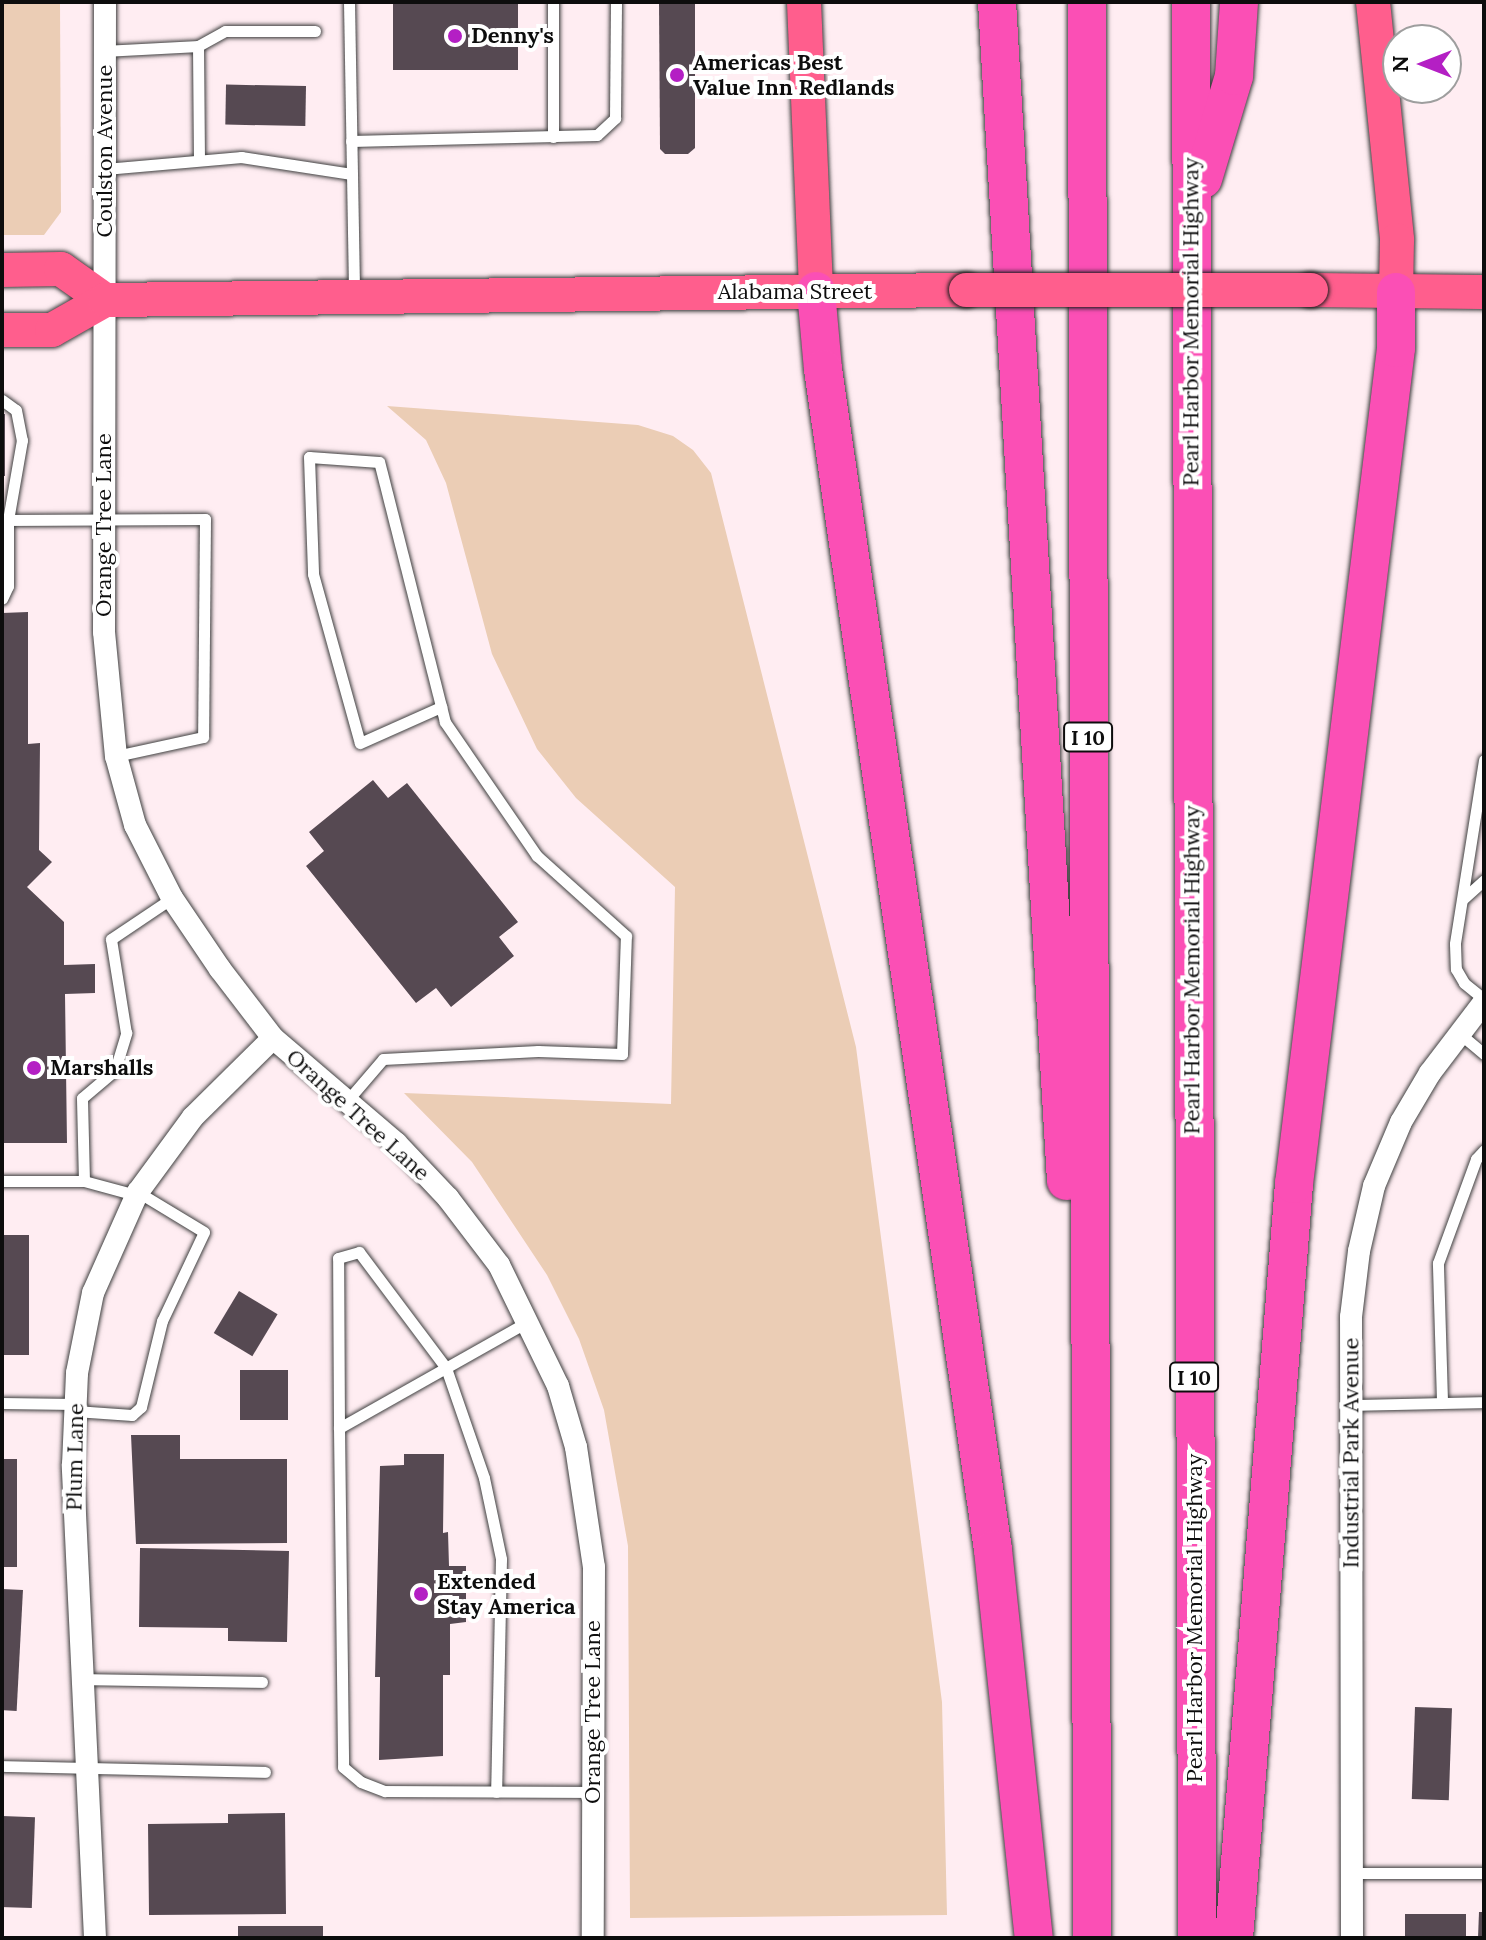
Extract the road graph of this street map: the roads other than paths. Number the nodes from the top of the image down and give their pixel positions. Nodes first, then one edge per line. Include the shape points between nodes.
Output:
1 (105, 2) edge
2 (349, 2) edge
3 (553, 2) edge
4 (616, 2) edge
5 (804, 2) edge
6 (997, 2) edge
7 (1087, 2) edge
8 (1191, 2) edge
9 (1239, 2) edge
10 (1373, 2) edge
11 (315, 31) dead end
12 (198, 46) junction
13 (104, 51) junction
14 (553, 137) junction
15 (351, 141) junction
16 (199, 160) junction
17 (105, 169) junction
18 (352, 174) junction
19 (1191, 216) junction
20 (2, 270) edge
21 (816, 291) junction
22 (1396, 292) junction
23 (1484, 292) edge
24 (354, 296) junction
25 (105, 300) junction
26 (2, 330) edge
27 (2, 400) edge
28 (103, 516) junction
29 (8, 520) junction
30 (4, 599) edge
31 (441, 707) junction
32 (116, 756) junction
33 (1484, 762) edge
34 (1484, 880) edge
35 (172, 898) junction
36 (1463, 899) junction
37 (1484, 1000) edge
38 (1459, 1033) junction
39 (273, 1038) junction
40 (1484, 1054) edge
41 (347, 1101) junction
42 (1484, 1150) edge
43 (2, 1181) edge
44 (84, 1181) junction
45 (137, 1193) junction
46 (530, 1321) junction
47 (446, 1368) junction
48 (1442, 1401) junction
49 (1484, 1402) edge
50 (2, 1403) edge
51 (1352, 1405) junction
52 (75, 1407) junction
53 (339, 1428) junction
54 (1089, 1471) junction
55 (81, 1679) junction
56 (262, 1682) dead end
57 (84, 1765) junction
58 (2, 1766) edge
59 (265, 1772) dead end
60 (496, 1792) junction
61 (593, 1792) junction
62 (1351, 1873) junction
63 (1484, 1873) edge
64 (95, 1938) edge
65 (593, 1938) edge
66 (1034, 1938) edge
67 (1092, 1938) edge
68 (1197, 1938) edge
69 (1234, 1938) edge
70 (1352, 1938) edge

1 - 13 street, Coulston Avenue
2 - 15 lane
3 - 14 lane
4 - 14 lane via 615,118 597,135
5 - 21 main road
6 - 54 highway via 1055,1016
7 - 54 highway, I 10
8 - 19 highway, Pearl Harbor Memorial Highway / I 10
9 - 19 highway via 1234,76
10 - 22 main road via 1397,240
11 - 12 lane via 225,31
12 - 13 lane
12 - 16 lane
13 - 17 street, Coulston Avenue
14 - 15 lane
15 - 18 lane
16 - 17 lane
16 - 18 lane via 241,157
17 - 25 street, Coulston Avenue
18 - 24 lane
19 - 68 highway, Pearl Harbor Memorial Highway / I 10
20 - 25 main road via 61,269
21 - 22 main road, Alabama Street, bridge
21 - 24 main road, Alabama Street
21 - 66 highway via 993,1550
22 - 23 main road, Alabama Street
22 - 69 highway via 1396,348 1294,1184
24 - 25 main road, Alabama Street
25 - 26 main road, Alabama Street via 52,330
25 - 28 street, Orange Tree Lane
27 - 29 lane via 16,410 22,424
28 - 29 lane
28 - 32 street, Orange Tree Lane via 104,632
28 - 32 lane via 205,519 203,737
29 - 30 lane
31 - 31 lane via 379,462 309,457 313,574 360,743
31 - 41 lane via 445,722 537,856 626,936 622,1054 538,1051 383,1059
32 - 35 street, Orange Tree Lane via 135,825
33 - 36 lane
34 - 36 lane
35 - 39 street, Orange Tree Lane
35 - 44 lane via 111,939 126,1033 115,1070 82,1098
36 - 37 lane via 1456,969
37 - 38 street, Industrial Park Avenue
38 - 40 lane
38 - 51 street, Industrial Park Avenue via 1401,1122 1374,1186 1351,1317
39 - 41 street, Orange Tree Lane
39 - 45 street, Plum Lane via 193,1117
41 - 46 street, Orange Tree Lane via 448,1198 499,1265
42 - 48 lane via 1476,1159 1438,1263
43 - 44 lane
44 - 45 lane
45 - 52 street, Plum Lane via 93,1293
45 - 52 lane via 204,1232 162,1321 141,1407 132,1415
46 - 47 lane
46 - 61 street, Orange Tree Lane via 558,1386 589,1516 594,1567
47 - 53 lane
47 - 53 lane via 359,1252 338,1258
47 - 60 lane via 484,1478 501,1559
48 - 49 lane
48 - 51 lane
50 - 52 lane
51 - 62 street, Industrial Park Avenue
52 - 55 street, Plum Lane
53 - 60 lane via 343,1767 361,1782 385,1791
54 - 67 highway, I 10
55 - 56 lane
55 - 57 street, Plum Lane
57 - 58 lane
57 - 59 lane
57 - 64 street, Plum Lane
60 - 61 lane
61 - 65 street, Orange Tree Lane
62 - 63 lane
62 - 70 street, Industrial Park Avenue

